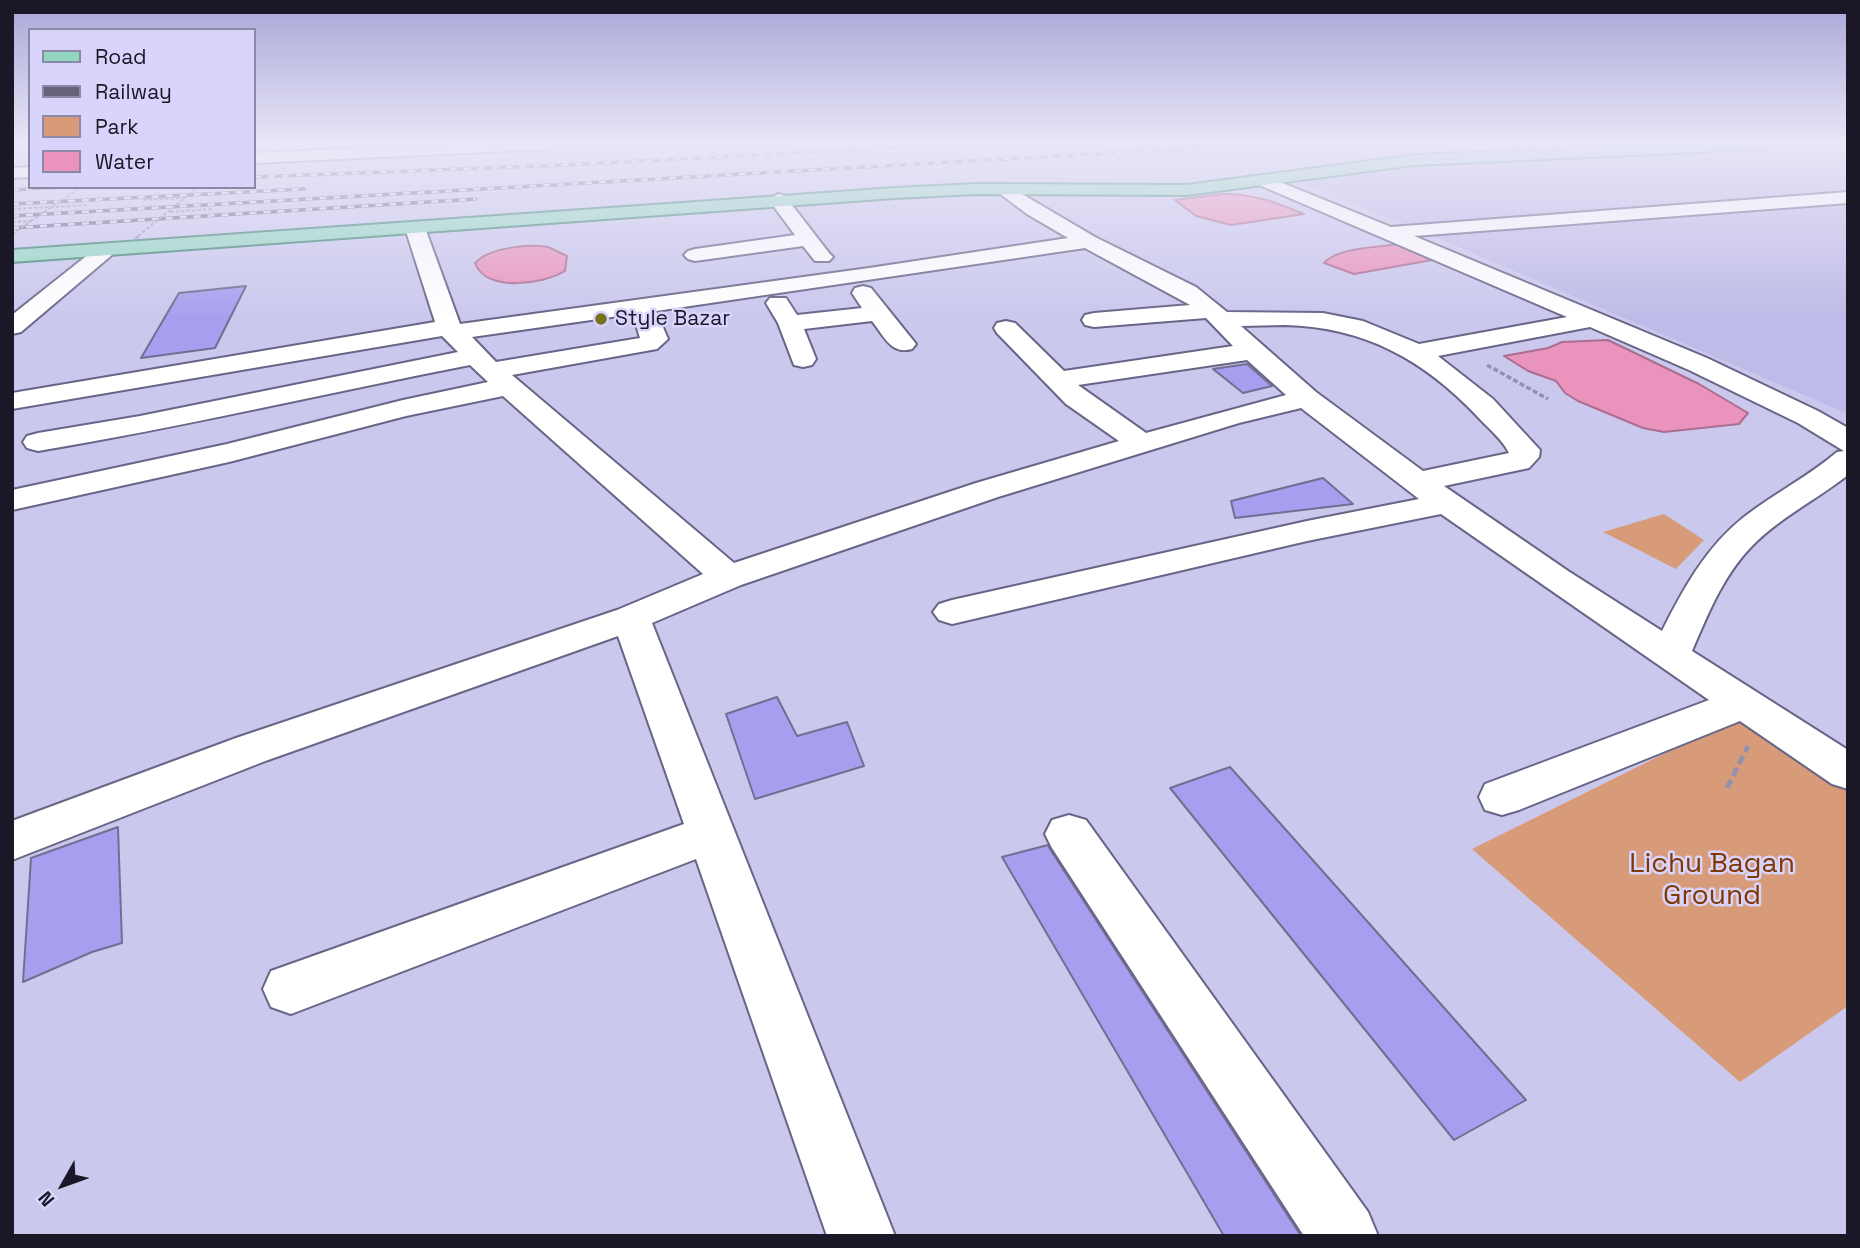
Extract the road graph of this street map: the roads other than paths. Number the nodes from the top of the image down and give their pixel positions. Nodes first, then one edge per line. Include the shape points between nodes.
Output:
1 (761, 202) edge
2 (779, 202) edge
3 (1023, 202) edge
4 (1314, 202) edge
5 (1790, 202) edge
6 (415, 228) junction
7 (1385, 233) junction
8 (808, 239) junction
9 (1088, 242) junction
10 (106, 250) junction
11 (695, 255) dead end
12 (12, 256) edge
13 (845, 278) junction
14 (770, 289) junction
15 (642, 298) junction
16 (879, 313) junction
17 (1217, 314) junction
18 (1595, 319) junction
19 (1094, 320) dead end
20 (790, 323) junction
21 (12, 327) edge
22 (1006, 328) dead end
23 (903, 344) dead end
24 (1253, 351) junction
25 (1417, 352) junction
26 (476, 354) junction
27 (803, 359) dead end
28 (1056, 380) junction
29 (1306, 398) junction
30 (12, 401) edge
31 (38, 442) dead end
32 (1848, 443) edge
33 (1143, 444) junction
34 (1848, 459) edge
35 (1417, 482) junction
36 (12, 500) edge
37 (1447, 503) junction
38 (728, 577) junction
39 (952, 612) dead end
40 (631, 618) junction
41 (1670, 656) junction
42 (1755, 712) junction
43 (1848, 772) edge
44 (1502, 797) dead end
45 (710, 834) junction
46 (1069, 834) dead end
47 (12, 841) edge
48 (291, 989) dead end
49 (853, 1232) edge
50 (1344, 1236) edge

1 - 6 main road
2 - 8 street
3 - 9 street
4 - 7 street
5 - 7 street
6 - 10 main road
6 - 26 street
7 - 18 street
8 - 11 street
8 - 13 street
9 - 13 street
9 - 17 street via 1165,279
10 - 12 main road
10 - 21 street
13 - 14 street
13 - 16 street
14 - 15 street
14 - 20 street
15 - 26 street
15 - 26 street via 655,339 648,344
16 - 20 street
16 - 23 street
17 - 19 street
17 - 24 street
17 - 25 street via 1326,320 1368,330
18 - 25 street
18 - 32 street via 1808,417
20 - 27 street
22 - 28 street
24 - 28 street
24 - 29 street
25 - 35 street via 1484,406 1525,454 1518,461
26 - 30 street
26 - 31 street
26 - 36 street via 403,408 229,453
26 - 38 street
28 - 33 street via 1088,408
29 - 33 street
29 - 35 street
33 - 38 street via 987,489
34 - 41 street via 1753,526 1727,554 1706,580
35 - 37 street
37 - 39 street
37 - 41 street
38 - 40 street
40 - 45 street
40 - 47 street via 252,749
41 - 42 street
42 - 43 street
42 - 44 street
45 - 48 street
45 - 49 street
46 - 50 street

